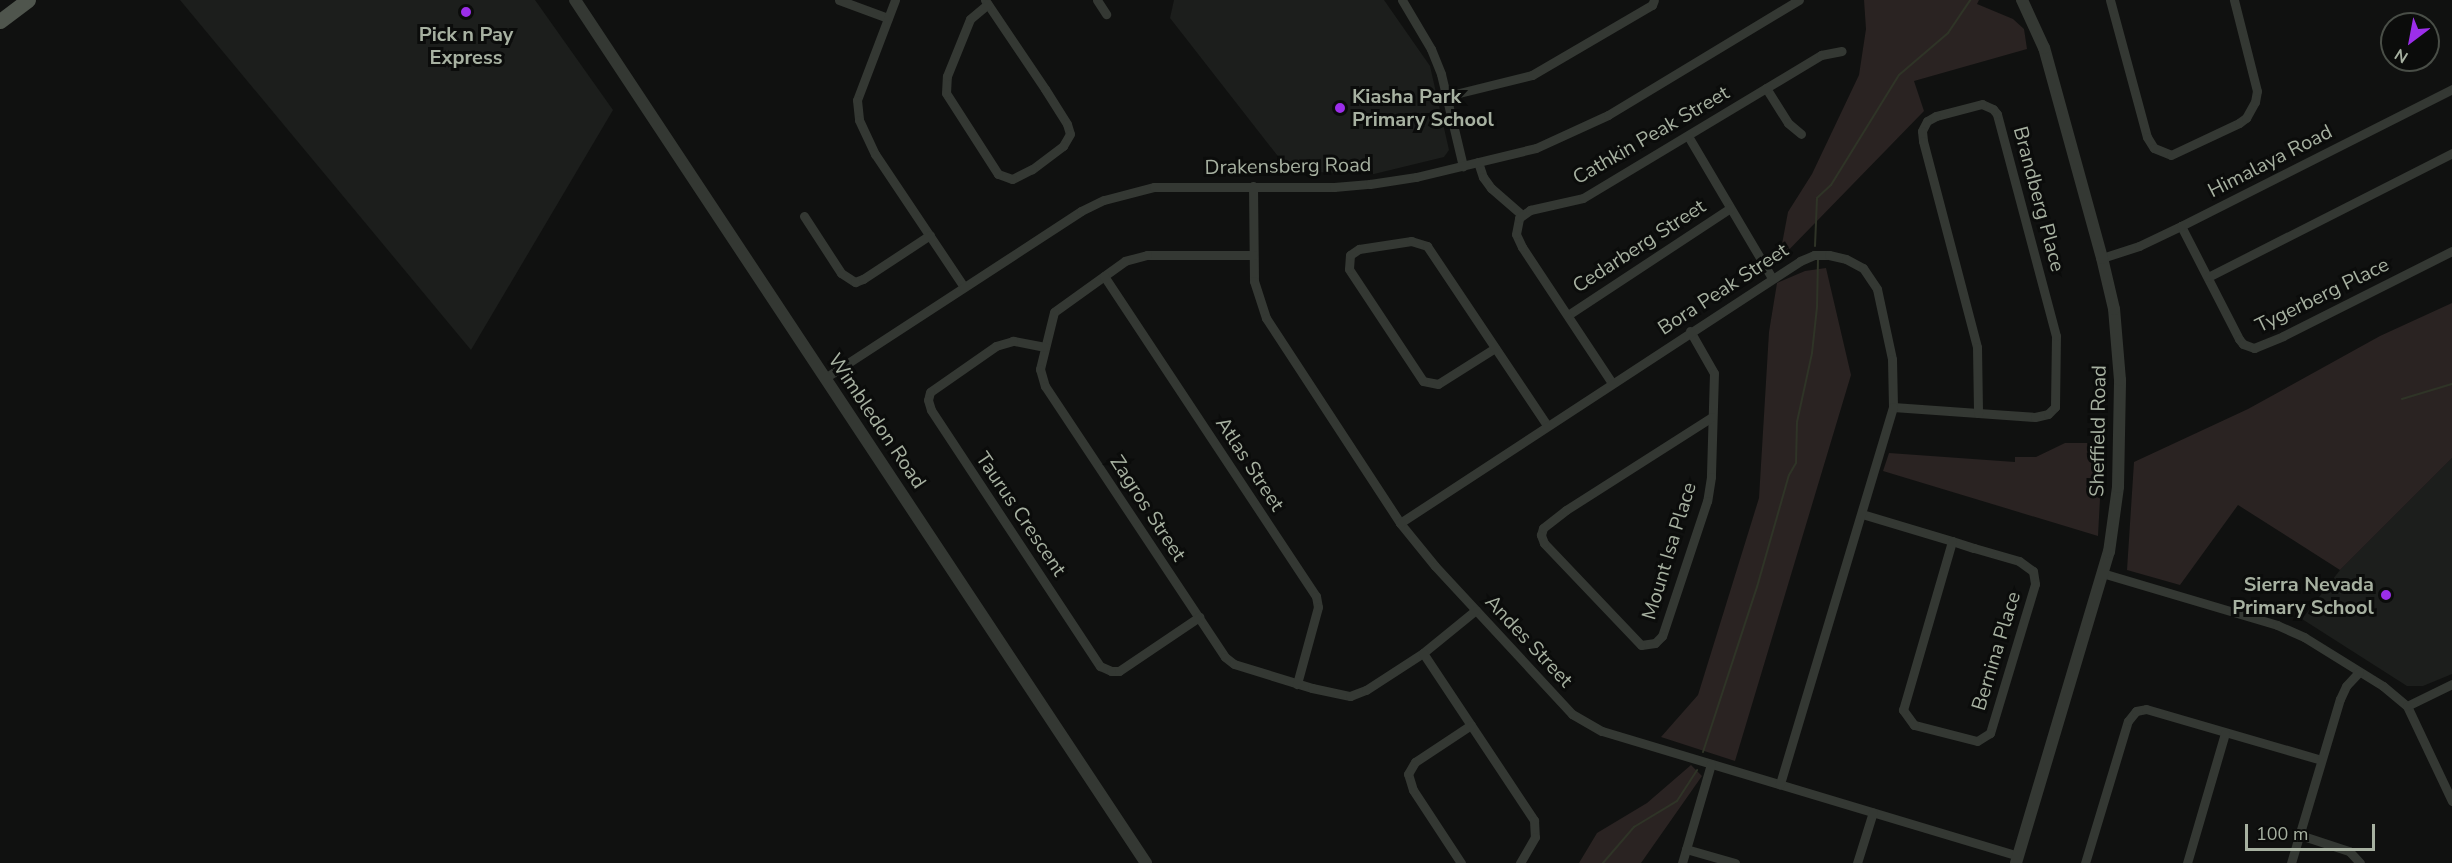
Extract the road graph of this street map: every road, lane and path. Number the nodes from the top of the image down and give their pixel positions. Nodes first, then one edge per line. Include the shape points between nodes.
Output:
1 (28, 0) edge
2 (574, 0) edge
3 (839, 0) edge
4 (895, 0) edge
5 (1097, 0) edge
6 (1402, 0) edge
7 (1654, 0) edge
8 (1799, 0) edge
9 (2022, 0) edge
10 (2110, 0) edge
11 (2234, 0) edge
12 (987, 2) edge
13 (1106, 14) dead end
14 (888, 18) junction
15 (0, 21) edge
16 (1842, 51) dead end
17 (1766, 88) junction
18 (2452, 89) edge
19 (1447, 96) junction
20 (1801, 134) dead end
21 (1688, 136) junction
22 (2452, 153) edge
23 (1478, 162) junction
24 (1463, 166) junction
25 (1253, 186) junction
26 (1730, 208) junction
27 (1522, 215) junction
28 (804, 216) dead end
29 (2181, 226) junction
30 (930, 236) junction
31 (2452, 251) edge
32 (1252, 255) junction
33 (2102, 258) junction
34 (1104, 276) junction
35 (2208, 277) junction
36 (1772, 278) junction
37 (964, 287) junction
38 (1568, 315) junction
39 (1690, 331) junction
40 (1045, 347) junction
41 (1495, 348) junction
42 (825, 378) junction
43 (1612, 383) junction
44 (1893, 407) junction
45 (1977, 413) junction
46 (1712, 417) junction
47 (1547, 425) junction
48 (1862, 514) junction
49 (1400, 523) junction
50 (1952, 541) junction
51 (2102, 573) junction
52 (1476, 610) junction
53 (1199, 617) junction
54 (1423, 653) junction
55 (2359, 672) junction
56 (1297, 684) junction
57 (2452, 684) edge
58 (2407, 706) junction
59 (1471, 725) junction
60 (2225, 733) junction
61 (2320, 760) junction
62 (1711, 764) junction
63 (1780, 784) junction
64 (2452, 801) edge
65 (1873, 812) junction
66 (2300, 835) junction
67 (1686, 849) junction
68 (2017, 860) edge
69 (1146, 863) edge
70 (1461, 863) edge
71 (1520, 863) edge
72 (1682, 863) edge
73 (1735, 863) edge
74 (1857, 863) edge
75 (2085, 863) edge
76 (2187, 863) edge
77 (2291, 863) edge
78 (2360, 863) edge

1 - 15 main road
2 - 42 street, Wimbledon Road
3 - 14 street
4 - 14 street
5 - 13 street
6 - 19 street via 1431,49
7 - 19 street via 1652,5 1532,75
8 - 23 street, Drakensberg Road via 1581,129 1536,148
9 - 33 street, Sheffield Road via 2044,48
10 - 11 street via 2147,137 2154,148 2171,154 2239,123 2255,102 2257,90
12 - 12 street via 1045,88 1070,134 1064,146 1012,179 998,174 946,90 947,76 970,19
14 - 30 street via 857,100 857,112 867,140
16 - 17 street, Cathkin Peak Street via 1821,55
17 - 20 street via 1788,123
17 - 21 street, Cathkin Peak Street
18 - 29 street, Himalaya Road
19 - 24 street
21 - 26 street
21 - 27 street, Cathkin Peak Street via 1583,198
22 - 35 street
23 - 24 street, Drakensberg Road
23 - 27 street via 1491,188
24 - 25 street, Drakensberg Road via 1370,184
25 - 32 street, Andes Street
25 - 37 street, Drakensberg Road via 1154,187 1119,194 1081,211
26 - 36 street
26 - 38 street, Cedarberg Street
27 - 38 street via 1517,222 1517,237
28 - 30 street via 841,273 855,282
29 - 33 street, Himalaya Road
29 - 35 street, Tygerberg Place
30 - 37 street
31 - 35 street, Tygerberg Place via 2259,347 2246,346 2239,339
32 - 34 street, Zagros Street via 1140,255
32 - 49 street, Andes Street via 1256,290 1266,318
33 - 51 street, Sheffield Road via 2116,328 2120,380 2117,498
34 - 40 street, Zagros Street via 1054,312
34 - 56 street, Atlas Street via 1316,596 1318,607
36 - 39 street, Bora Peak Street
36 - 44 street, Bora Peak Street via 1821,254 1846,259 1863,268 1877,289 1890,349
37 - 42 street, Drakensberg Road
38 - 43 street
39 - 43 street, Bora Peak Street
39 - 46 street, Mount Isa Place via 1714,374
40 - 53 street, Zagros Street via 1040,372 1045,386
40 - 53 street, Taurus Crescent via 1013,341 996,346 930,392 931,410 1100,666 1119,670
41 - 41 street via 1426,246 1411,241 1359,249 1350,255 1349,269 1422,381 1438,384
41 - 47 street
42 - 69 street, Wimbledon Road
43 - 47 street, Bora Peak Street
44 - 45 street, Brandberg Place
44 - 48 street, Bora Peak Street
45 - 45 street, Brandberg Place via 2035,417 2048,414 2055,407 2057,376 2056,336 1997,114 1982,104 1936,116 1927,121 1922,131 1978,349
46 - 46 street, Mount Isa Place via 1707,501 1662,636 1655,643 1641,645 1547,546 1542,531 1545,524
47 - 49 street, Bora Peak Street
48 - 50 street, Bernina Place
48 - 63 street, Bora Peak Street
49 - 52 street, Andes Street
50 - 50 street, Bernina Place via 2022,562 2031,568 2035,579 1990,733 1977,741 1914,725 1903,710
51 - 55 street via 2277,625 2304,637
51 - 68 street, Sheffield Road
52 - 54 street, Zagros Street
52 - 62 street, Andes Street via 1580,720 1602,731
53 - 56 street, Zagros Street via 1230,662
54 - 56 street, Zagros Street via 1350,696
54 - 59 street
55 - 58 street
55 - 61 street via 2343,692
57 - 58 street
58 - 64 street
59 - 70 street via 1415,762 1408,774 1413,790
59 - 71 street via 1534,820 1535,837
60 - 61 street
60 - 75 street via 2146,709 2133,713
60 - 76 street
61 - 66 street
62 - 63 street, Andes Street
62 - 67 street
63 - 65 street, Andes Street
65 - 68 street, Andes Street
65 - 74 street
66 - 77 street
66 - 78 street via 2349,851
67 - 72 street
67 - 73 street

